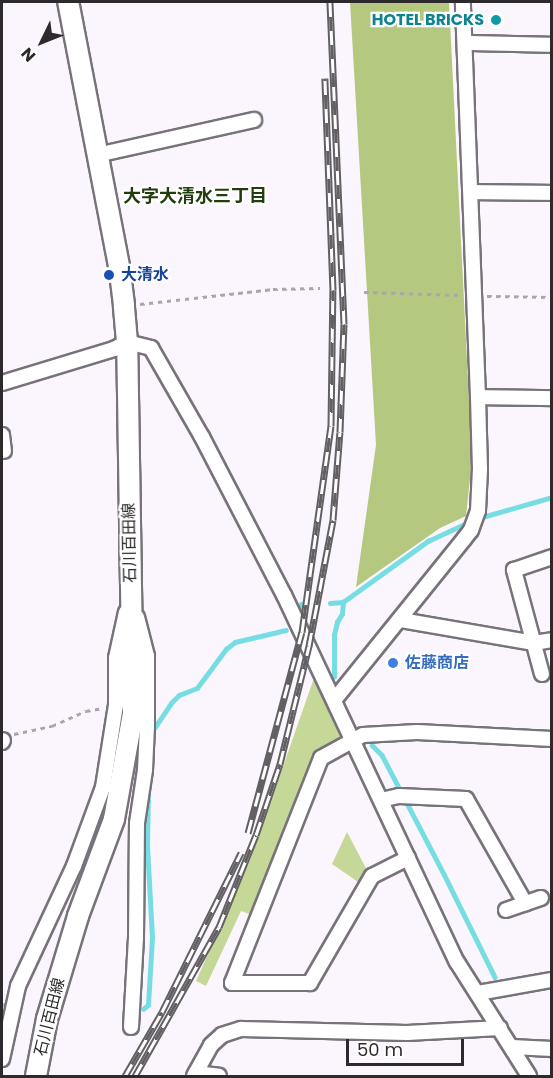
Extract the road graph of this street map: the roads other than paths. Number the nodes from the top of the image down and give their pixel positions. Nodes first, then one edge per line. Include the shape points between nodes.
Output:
1 (68, 2) edge
2 (463, 2) edge
3 (466, 43) junction
4 (552, 45) edge
5 (254, 120) dead end
6 (97, 155) junction
7 (472, 192) junction
8 (552, 193) edge
9 (127, 342) junction
10 (2, 383) edge
11 (478, 397) junction
12 (552, 398) edge
13 (2, 435) edge
14 (4, 451) dead end
15 (552, 557) edge
16 (131, 588) junction
17 (401, 620) junction
18 (552, 640) edge
19 (534, 643) junction
20 (542, 674) dead end
21 (335, 699) junction
22 (354, 739) junction
23 (552, 739) edge
24 (381, 800) junction
25 (408, 858) junction
26 (541, 898) dead end
27 (525, 903) junction
28 (506, 909) dead end
29 (552, 980) edge
30 (478, 993) junction
31 (6, 1014) edge
32 (131, 1027) dead end
33 (500, 1028) junction
34 (512, 1047) junction
35 (552, 1049) edge
36 (2, 1059) edge
37 (195, 1075) edge
38 (36, 1077) edge
39 (219, 1077) edge
40 (529, 1077) edge

1 - 6 main road, 石川百田線
2 - 3 street
3 - 4 street
3 - 7 street
5 - 6 street
6 - 9 main road, 石川百田線 via 120,271
7 - 8 street
7 - 11 street
9 - 10 street
9 - 16 main road, 石川百田線
9 - 21 street via 150,348 175,389
11 - 12 street
11 - 17 street via 478,511 471,530
13 - 14 street
15 - 19 street via 514,570
16 - 31 street via 116,658 110,753 92,820
16 - 32 street via 147,656
16 - 38 main road, 石川百田線 via 133,713 114,819 78,916 47,1018
17 - 19 street
17 - 21 street
18 - 19 street
19 - 20 street
21 - 22 street
22 - 23 street via 417,732
22 - 24 street
22 - 25 street via 321,758 232,983 310,983 372,876
24 - 25 street
24 - 27 street via 402,796 466,799
25 - 30 street via 457,962
26 - 27 street
27 - 28 street
29 - 30 street
30 - 33 street
31 - 36 street
33 - 34 street
33 - 37 street via 407,1033 241,1029 222,1035 211,1045
34 - 35 street
34 - 40 street
37 - 39 street

